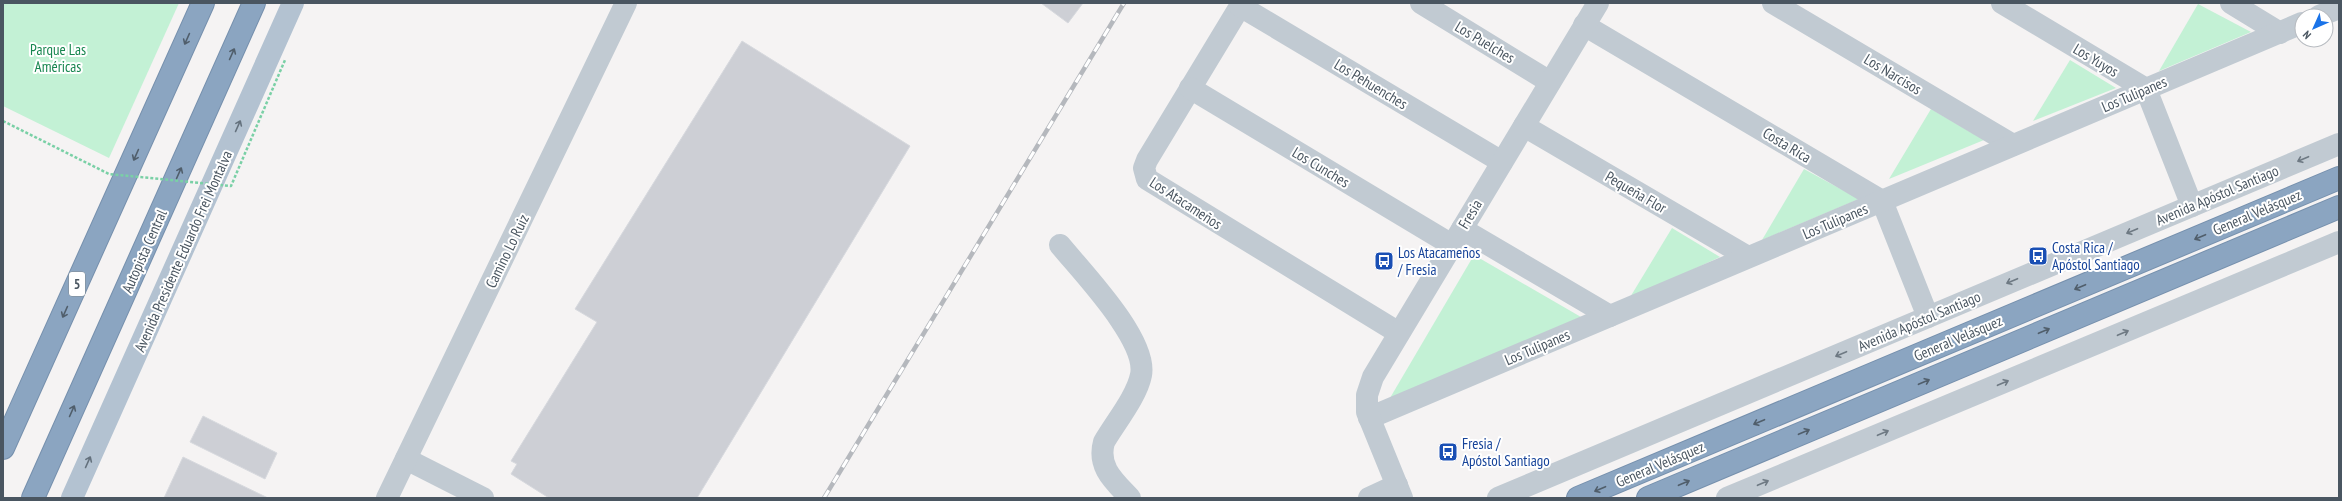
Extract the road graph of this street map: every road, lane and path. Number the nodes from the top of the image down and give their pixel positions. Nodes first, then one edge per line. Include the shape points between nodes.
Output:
1 (203, 3) edge
2 (254, 3) edge
3 (293, 3) edge
4 (626, 3) edge
5 (1421, 3) edge
6 (1598, 3) edge
7 (1773, 3) edge
8 (2002, 3) edge
9 (2231, 3) edge
10 (1240, 5) edge
11 (1584, 25) junction
12 (2294, 27) edge
13 (2280, 33) junction
14 (285, 60) dead end
15 (1550, 82) junction
16 (1190, 88) junction
17 (2146, 89) junction
18 (3, 121) edge
19 (1524, 126) junction
20 (2339, 144) edge
21 (2013, 145) junction
22 (1502, 162) junction
23 (2339, 178) edge
24 (1882, 201) junction
25 (2192, 206) junction
26 (2339, 207) edge
27 (1457, 237) junction
28 (2339, 242) edge
29 (1060, 245) dead end
30 (1748, 257) junction
31 (1610, 316) junction
32 (1928, 317) junction
33 (1399, 333) junction
34 (1369, 418) junction
35 (3, 448) edge
36 (406, 459) junction
37 (1400, 492) edge
38 (33, 498) edge
39 (72, 498) edge
40 (387, 498) edge
41 (483, 498) edge
42 (1130, 498) edge
43 (1369, 498) edge
44 (1498, 498) edge
45 (1578, 498) edge
46 (1648, 498) edge
47 (1727, 498) edge

1 -> 35 highway, 5
38 -> 2 highway, Autopista Central
39 -> 3 main road, Avenida Presidente Eduardo Frei Montalva
4 - 36 street, Camino Lo Ruiz
5 - 15 street, Los Puelches
6 - 11 street, Fresia
7 - 21 street, Los Narcisos
8 - 17 street, Los Yuyos
9 - 13 street
10 - 16 street, Los Atacameños
10 - 22 street, Los Pehuenches
11 - 15 street, Fresia
11 - 24 street, Costa Rica
12 - 13 street, Los Tulipanes
13 - 17 street, Los Tulipanes
14 - 18 path, bridge via 232,186 109,174
15 - 19 street, Fresia
16 - 27 street, Los Cunches
16 - 33 street, Los Atacameños via 1145,164 1147,179
17 - 21 street, Los Tulipanes
17 - 25 street
19 - 22 street, Fresia
19 - 30 street, Pequeña Flor
20 -> 25 street, Avenida Apóstol Santiago
21 - 24 street, Los Tulipanes
22 - 27 street, Fresia
23 -> 45 highway, General Velásquez
24 - 30 street, Los Tulipanes
24 - 32 street
25 -> 32 street, Avenida Apóstol Santiago
46 -> 26 highway, General Velásquez
27 - 31 street, Los Cunches
27 - 33 street, Fresia
47 -> 28 street
29 - 42 street via 1114,309 1136,345 1141,359 1140,382 1102,449 1107,473
30 - 31 street, Los Tulipanes
31 - 34 street, Los Tulipanes
32 -> 44 street, Avenida Apóstol Santiago
33 - 34 street, Fresia via 1369,386
34 - 37 street, Fresia
36 - 40 street, Camino Lo Ruiz
36 - 41 street
37 - 43 street

